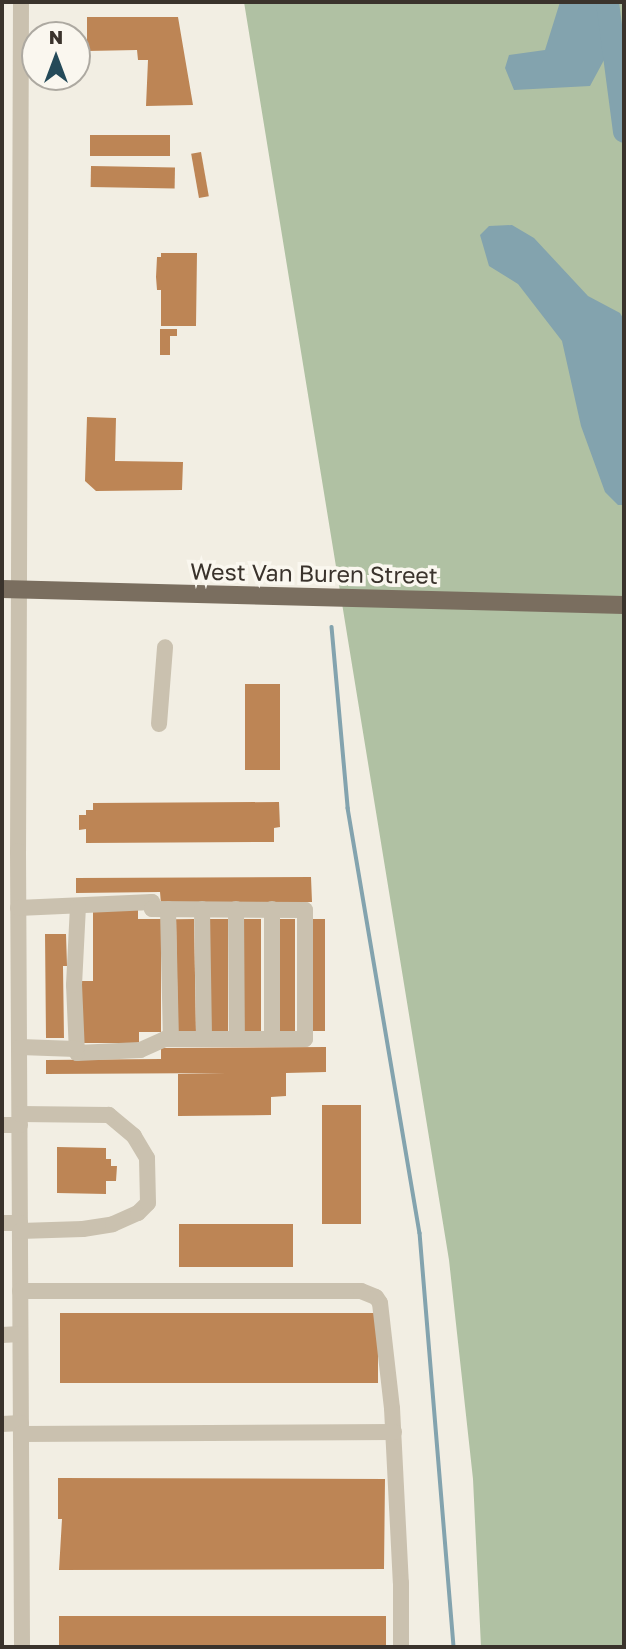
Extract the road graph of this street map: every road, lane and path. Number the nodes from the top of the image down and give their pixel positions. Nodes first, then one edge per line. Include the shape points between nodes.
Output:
1 (21, 2) edge
2 (11, 589) edge
3 (624, 605) edge
4 (165, 647) dead end
5 (159, 724) dead end
6 (78, 907) junction
7 (19, 908) junction
8 (167, 909) junction
9 (202, 909) junction
10 (236, 909) junction
11 (272, 909) junction
12 (2, 1039) edge
13 (171, 1039) junction
14 (204, 1039) junction
15 (237, 1039) junction
16 (272, 1039) junction
17 (20, 1042) junction
18 (76, 1049) junction
19 (20, 1120) junction
20 (2, 1125) edge
21 (2, 1223) edge
22 (20, 1227) junction
23 (20, 1291) junction
24 (20, 1334) junction
25 (2, 1335) edge
26 (2, 1424) edge
27 (21, 1429) junction
28 (394, 1432) junction
29 (22, 1647) edge
30 (401, 1647) edge

1 - 2 street
2 - 3 main road, West Van Buren Street
2 - 7 street
4 - 5 street
6 - 7 street
6 - 8 street via 152,902 152,909
6 - 18 street
7 - 17 street
8 - 9 street
8 - 13 street
9 - 10 street
9 - 14 street
10 - 11 street
10 - 15 street
11 - 16 street
11 - 16 street via 304,910 304,1039
12 - 17 street
13 - 14 street
13 - 18 street via 140,1050 77,1053
14 - 15 street
15 - 16 street
17 - 18 street
17 - 19 street
19 - 20 street
19 - 22 street
19 - 22 street via 109,1115 134,1136 147,1158 148,1203 113,1224 83,1229
21 - 22 street
22 - 23 street
23 - 24 street
23 - 28 street via 369,1293 380,1303
24 - 25 street
24 - 27 street
26 - 27 street
27 - 28 street
27 - 29 street
28 - 30 street

